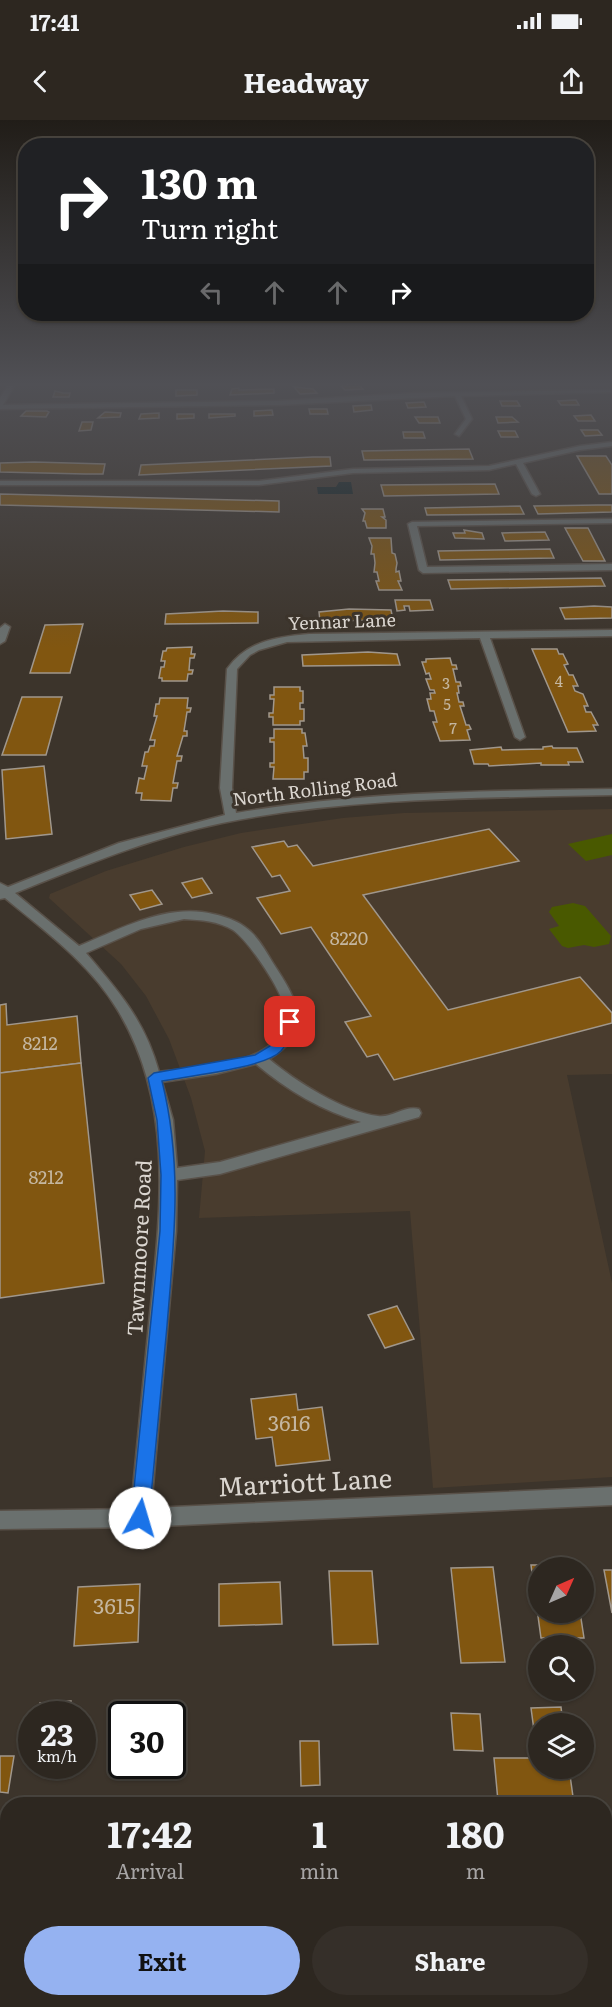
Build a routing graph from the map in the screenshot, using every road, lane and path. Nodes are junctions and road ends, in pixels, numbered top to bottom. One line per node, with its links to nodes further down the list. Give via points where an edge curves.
1 (345, 472): 3 (street, via 259,483)
2 (524, 472): 4 (street)
3 (0, 483)
4 (536, 494)
5 (612, 521): 6 (street, via 412,524 423,570)
6 (612, 567)
7 (5, 627): 10 (street)
8 (611, 634): 9 (street, Yennar Lane)
9 (484, 635): 11 (street); 13 (street, Yennar Lane, via 290,639 259,645 237,659 232,669 226,788)
10 (0, 641)
11 (520, 736)
12 (612, 792): 13 (street, North Rolling Road, via 399,797 281,808)
13 (231, 818): 14 (street, North Rolling Road, via 165,832)
14 (2, 892): 15 (street, Tawnmoore Road)
15 (78, 952): 16 (street, via 170,918 196,916 235,926 247,934 292,1008 285,1037 275,1049); 17 (street, Tawnmoore Road, via 122,1005 144,1044)
16 (258, 1058): 17 (street); 19 (street, via 321,1102)
17 (154, 1078): 20 (street, Tawnmoore Road, via 165,1120)
18 (413, 1113): 19 (street)
19 (382, 1122): 20 (street, via 220,1168)
20 (169, 1175): 22 (street, Tawnmoore Road)
21 (612, 1496): 22 (street, Marriott Lane)
22 (140, 1518): 23 (street, Marriott Lane)
23 (0, 1520)

